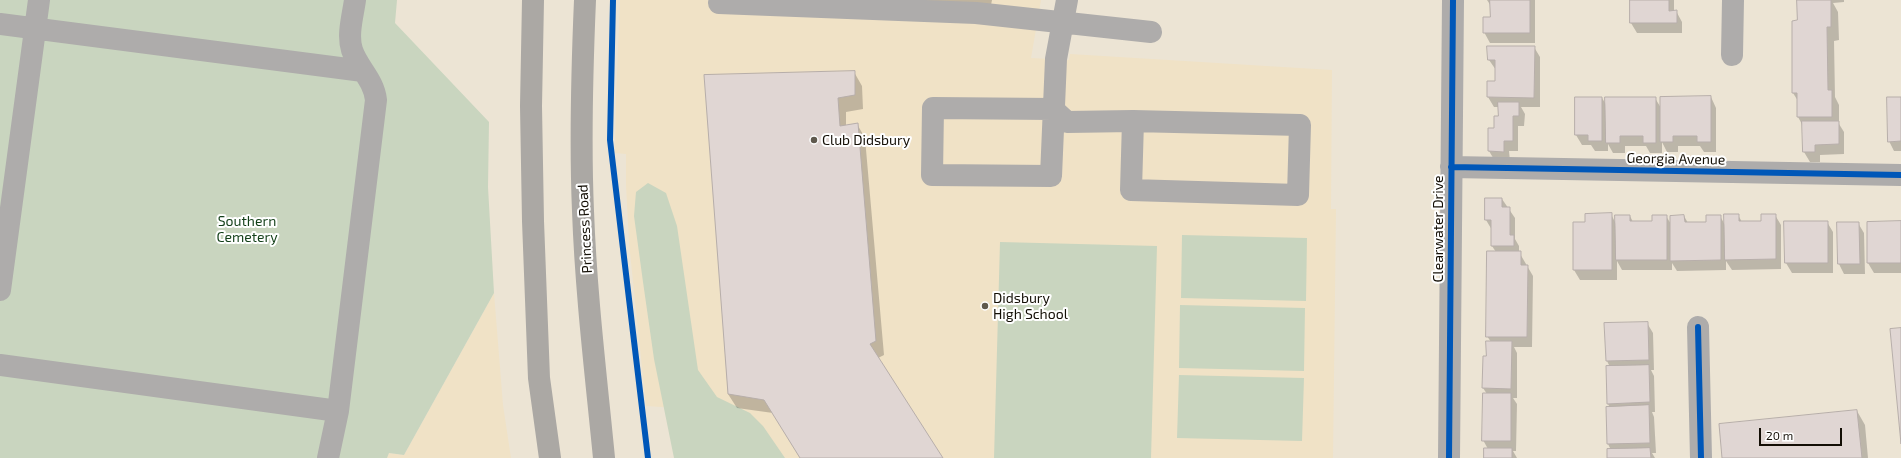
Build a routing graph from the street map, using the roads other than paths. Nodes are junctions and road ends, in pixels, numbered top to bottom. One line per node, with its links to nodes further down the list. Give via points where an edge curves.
1 (39, 0): 11 (street)
2 (355, 0): 14 (street, via 350,40)
3 (533, 0): 24 (highway, via 533,221 539,378)
4 (585, 0): 25 (highway, Princess Road, via 582,101 583,211)
5 (1067, 0): 9 (street)
6 (1453, 0): 17 (street, Clearwater Drive)
7 (1733, 0): 13 (street)
8 (719, 3): 9 (street, via 976,13)
9 (1063, 21): 12 (street); 15 (street, via 1056,59)
10 (0, 24): 11 (street)
11 (36, 29): 14 (street); 19 (street)
12 (1151, 32)
13 (1732, 55)
14 (363, 71): 22 (street, via 372,83 376,100)
15 (1053, 109): 15 (street, via 1051,176 932,175 933,108); 16 (street, via 1067,122)
16 (1133, 121): 16 (street, via 1300,125 1298,195 1131,190)
17 (1451, 167): 18 (street, Georgia Avenue); 26 (street, Clearwater Drive)
18 (1901, 175)
19 (0, 290)
20 (1698, 327): 27 (street)
21 (0, 365): 22 (street)
22 (338, 411): 23 (street)
23 (328, 458)
24 (550, 458)
25 (604, 458)
26 (1449, 458)
27 (1701, 458)

